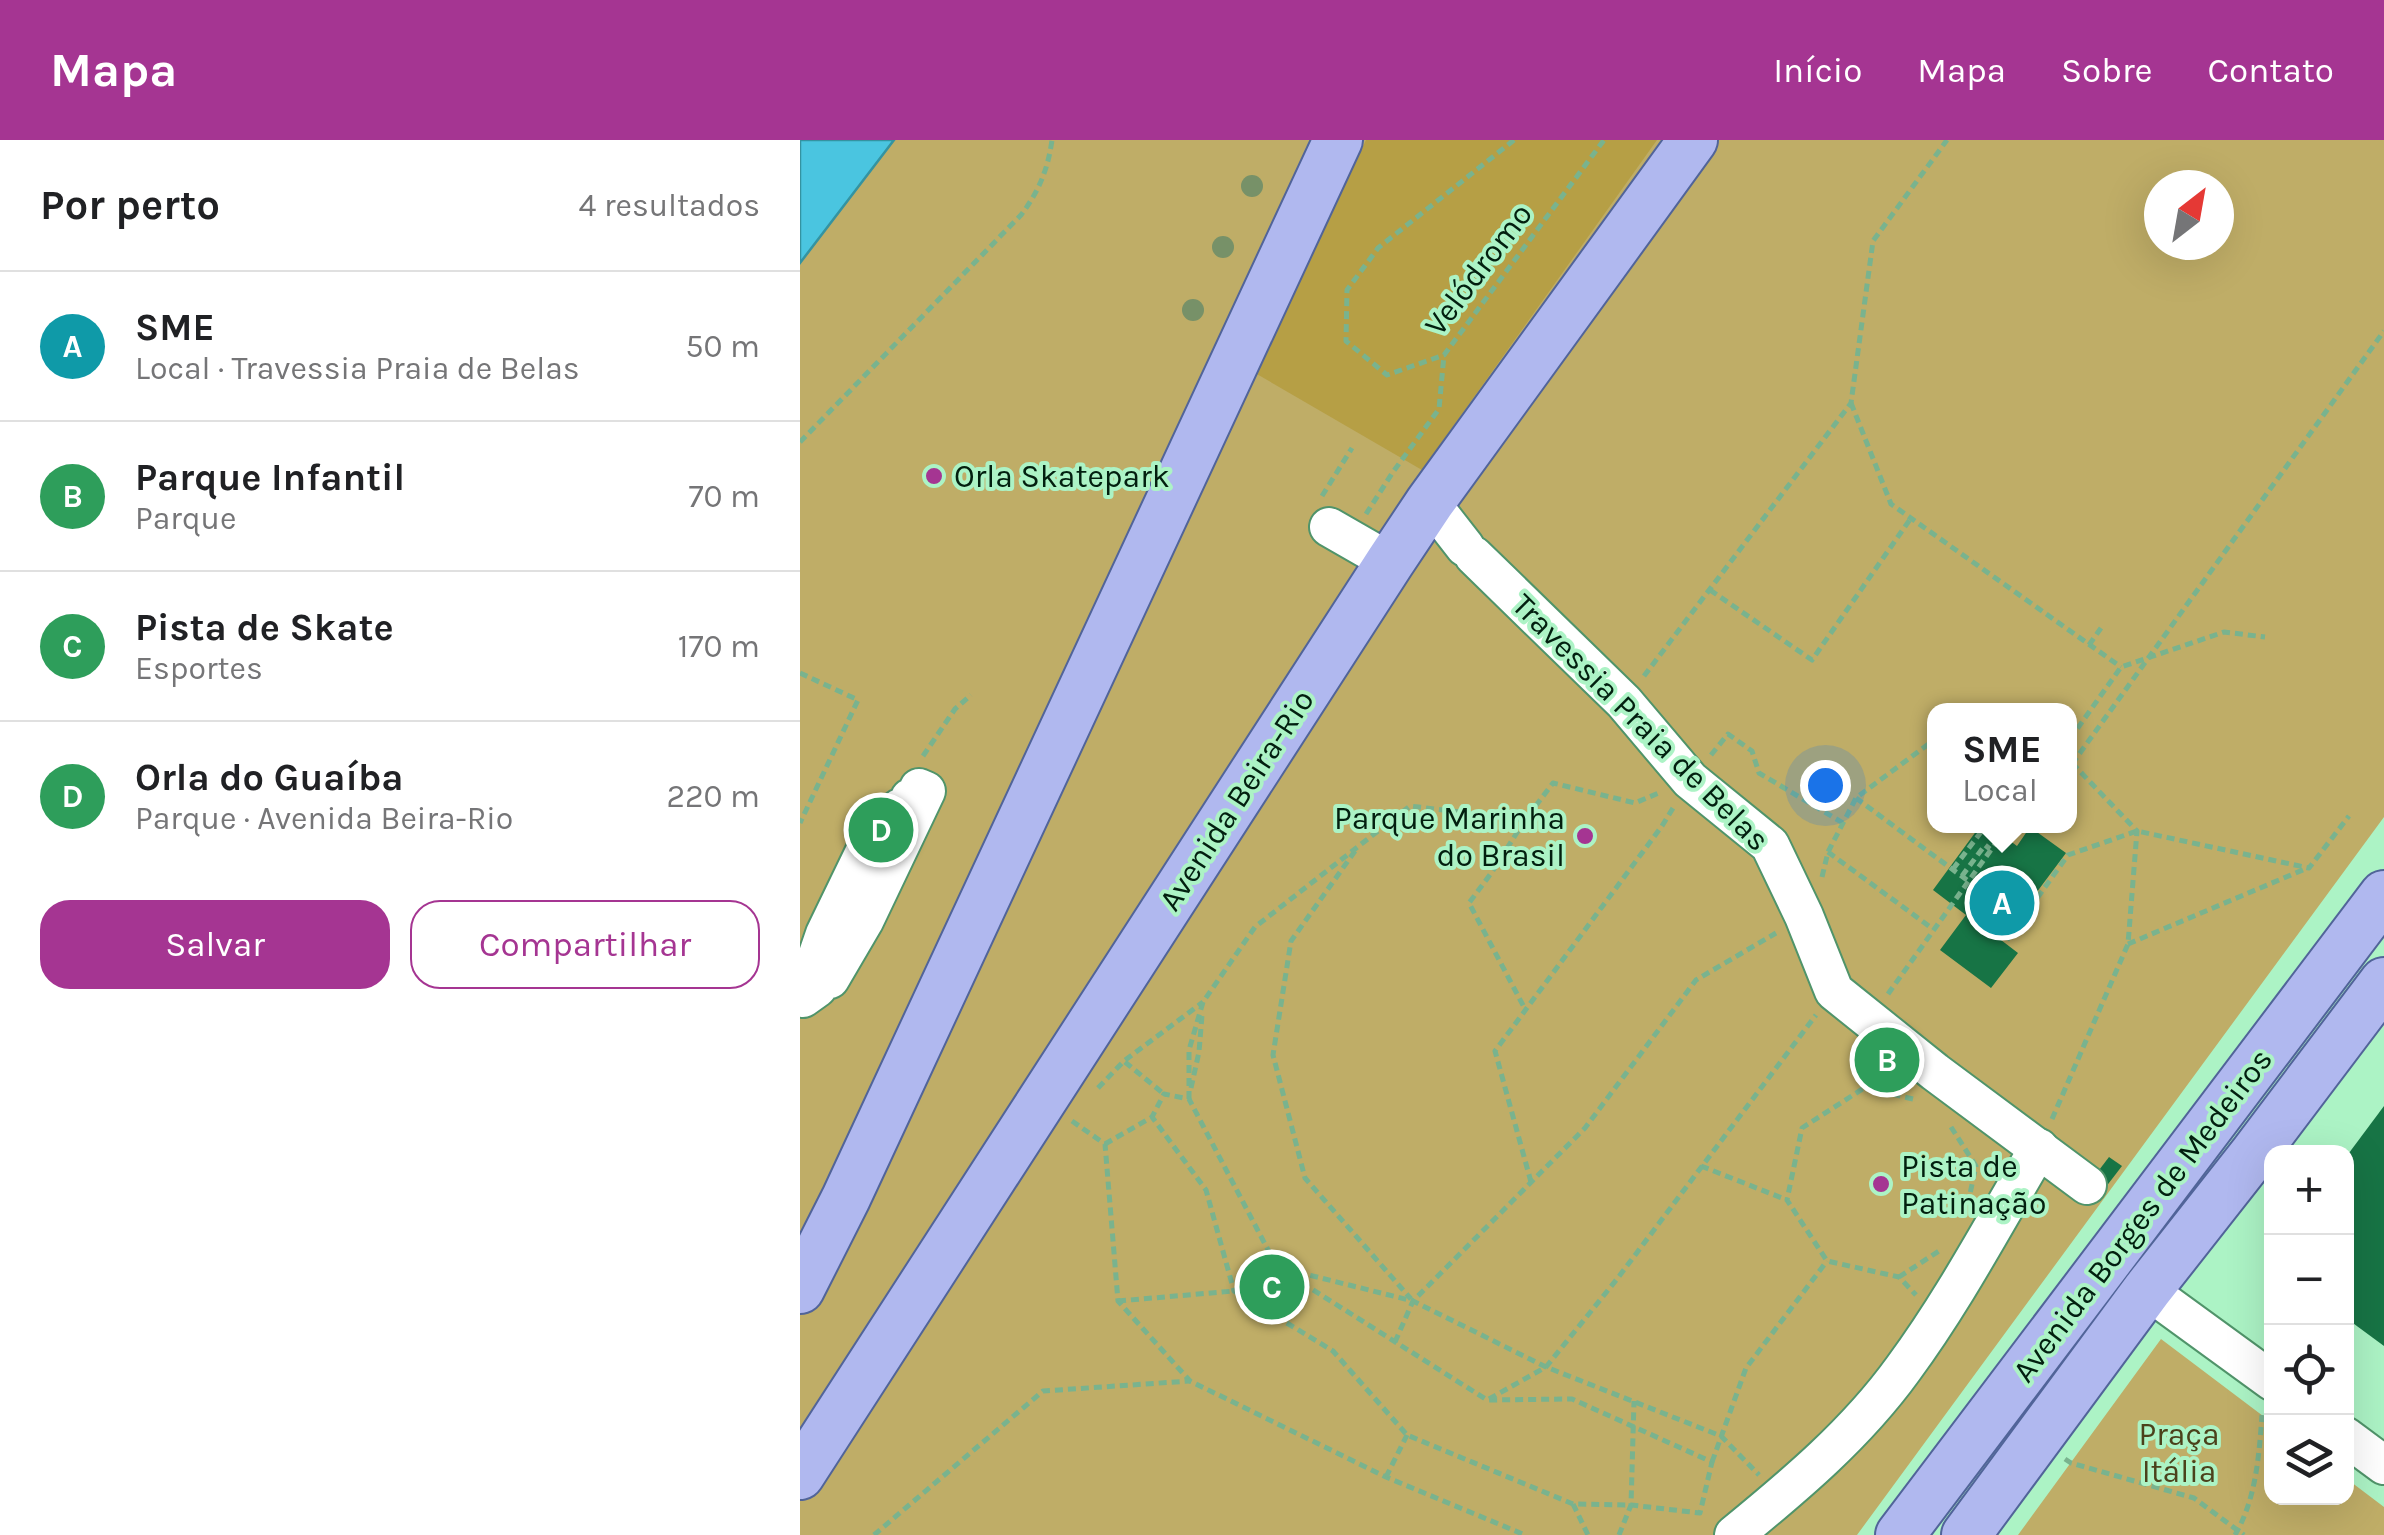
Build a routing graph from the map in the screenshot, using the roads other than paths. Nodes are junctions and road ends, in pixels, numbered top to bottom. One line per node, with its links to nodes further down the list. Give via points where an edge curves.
1 (1338, 140): 9 (main road)
2 (1694, 140): 3 (main road, Avenida Beira-Rio)
3 (1430, 502): 7 (street, Travessia Praia de Belas, via 1470,551 1624,702 1690,780 1770,845 1834,991 1935,1072); 14 (main road, Avenida Beira-Rio, via 1348,531)
4 (870, 839): 4 (street, via 900,808 905,811 919,788 926,791 851,946 830,978 803,998)
5 (2384, 895): 8 (main road, Avenida Borges de Medeiros)
6 (2384, 982): 10 (main road, Avenida Borges de Medeiros)
7 (2044, 1139): 8 (street, Travessia Praia de Belas, via 2105,1199); 15 (street, via 1902,1372 1807,1474)
8 (2144, 1213): 16 (main road, Avenida Borges de Medeiros)
9 (800, 1289)
10 (2147, 1290): 11 (street); 17 (main road, Avenida Borges de Medeiros)
11 (2264, 1395)
12 (2354, 1443): 13 (street)
13 (2384, 1466)
14 (800, 1475)
15 (1734, 1535)
16 (1900, 1535)
17 (1966, 1535)

